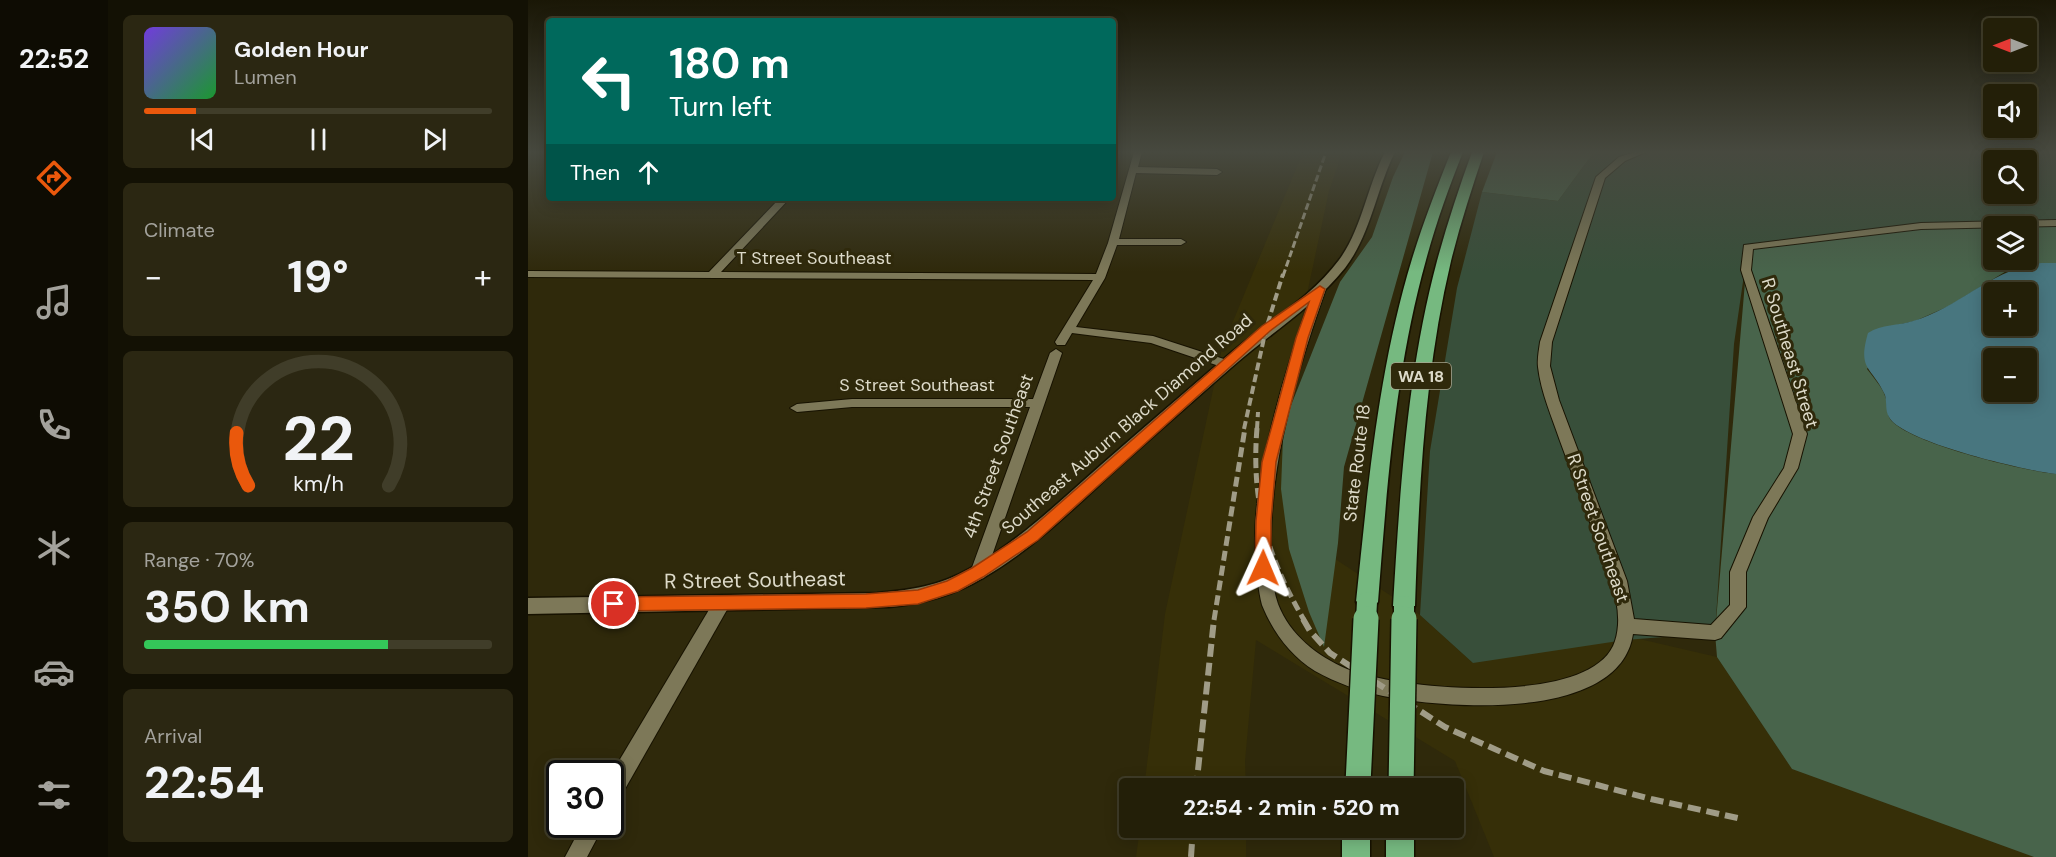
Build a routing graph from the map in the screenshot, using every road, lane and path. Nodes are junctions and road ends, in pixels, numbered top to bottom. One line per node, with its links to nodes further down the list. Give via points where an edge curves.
1 (1126, 192): 8 (street, 4th Street Southeast)
2 (1373, 192): 13 (main road, Southeast Auburn Black Diamond Road, via 1361,233 1344,263)
3 (1441, 192): 23 (highway, State Route 18 / WA 18, bridge, via 1402,332 1384,442 1367,602)
4 (1463, 192): 24 (highway, WA 18, bridge, via 1444,252 1420,380 1408,521)
5 (1596, 192): 21 (street, R Street Southeast, via 1544,354 1552,400 1619,581)
6 (782, 201): 11 (street)
7 (2056, 223): 21 (street, R Southeast Street, via 1921,226 1748,247 1746,270 1800,434 1791,468 1761,517 1738,572 1738,607 1715,633)
8 (1112, 242): 9 (street); 12 (street, 4th Street Southeast)
9 (1181, 242)
10 (528, 274): 11 (street, T Street Southeast)
11 (712, 275): 12 (street, T Street Southeast)
12 (1099, 277): 14 (street, 4th Street Southeast)
13 (1320, 289): 15 (main road, Southeast Auburn Black Diamond Road); 21 (street, R Street Southeast, via 1289,382 1268,474 1263,568 1268,596 1285,634 1314,662 1360,682 1429,694 1491,695 1549,691 1590,678 1617,656)
14 (1068, 329): 15 (street, via 1153,340); 16 (street, 4th Street Southeast)
15 (1226, 364): 18 (main road, Southeast Auburn Black Diamond Road, via 1033,536)
16 (1037, 403): 17 (street, S Street Southeast, via 852,403); 18 (street, 4th Street Southeast)
17 (797, 408)
18 (978, 573): 19 (main road, R Street Southeast, via 918,597)
19 (722, 603): 20 (main road, R Street Southeast); 22 (street)
20 (528, 606)
21 (1628, 626)
22 (624, 772)
23 (1358, 778)
24 (1401, 778)
25 (586, 838): 28 (street)
26 (1356, 838): 29 (highway)
27 (1400, 838): 30 (highway)
28 (575, 857)
29 (1356, 857)
30 (1400, 857)

